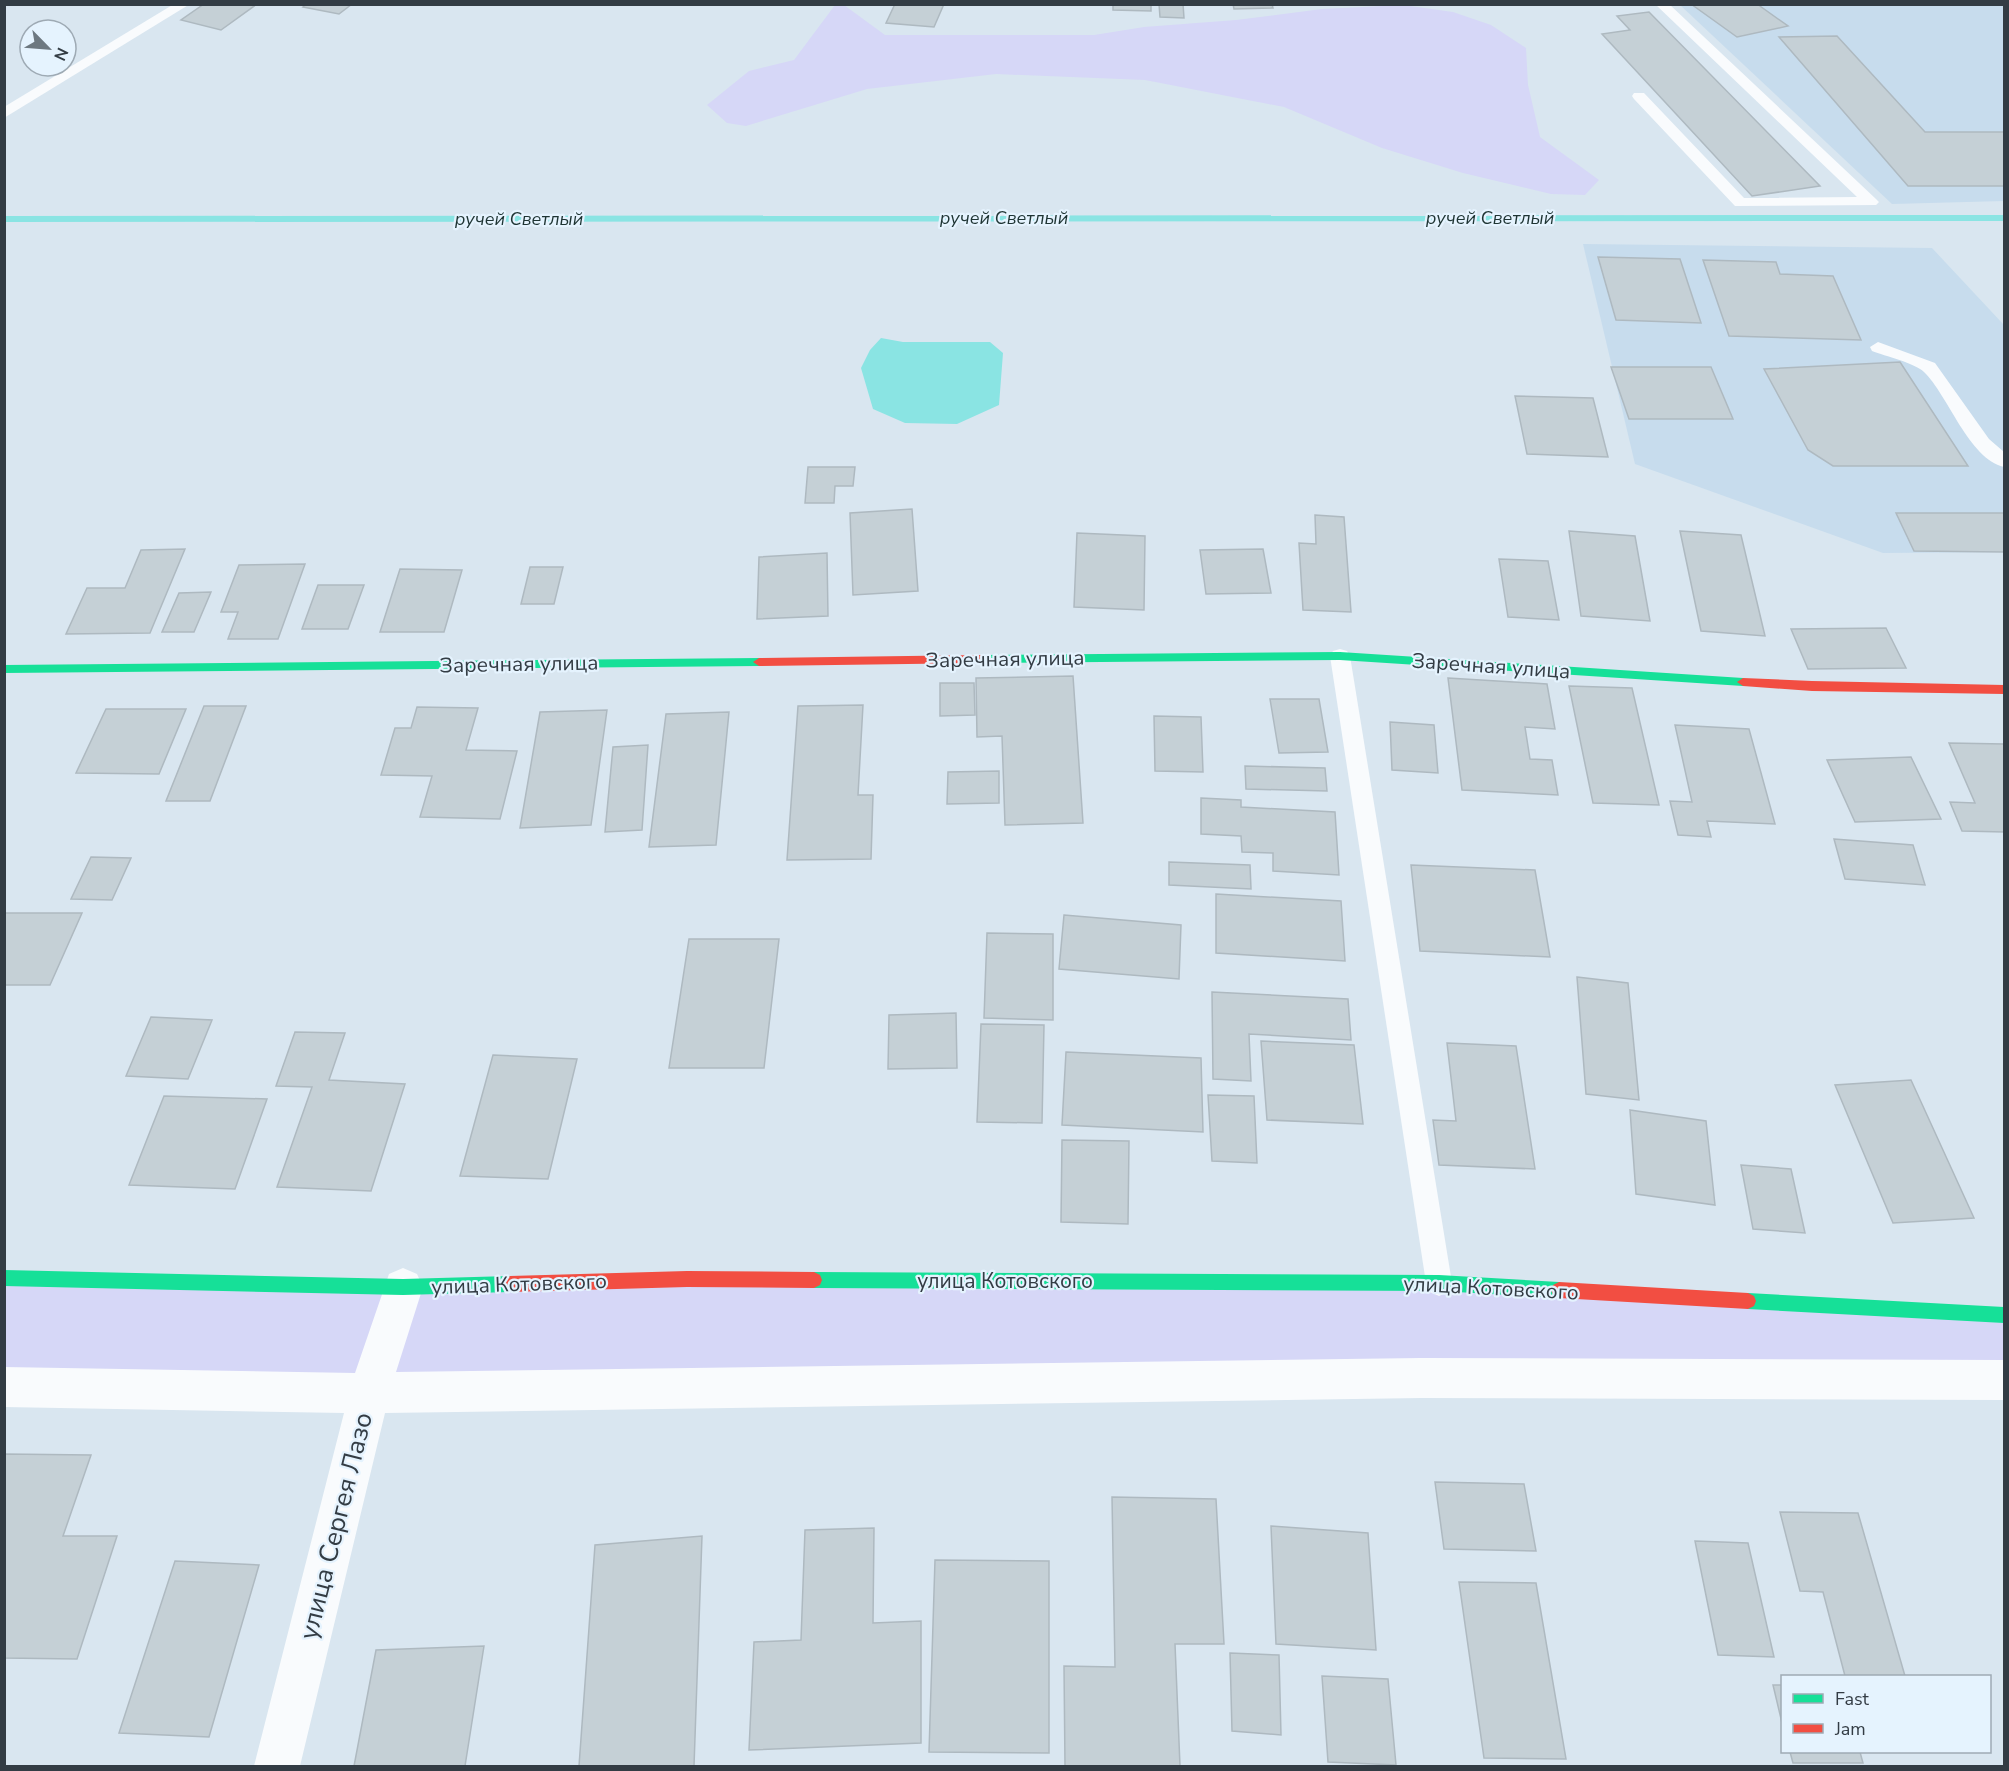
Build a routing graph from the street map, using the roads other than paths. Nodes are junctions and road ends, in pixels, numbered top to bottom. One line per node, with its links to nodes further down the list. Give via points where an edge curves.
1 (184, 4): 4 (lane)
2 (1661, 4): 3 (lane, via 1871,202 1740,203)
3 (1639, 96)
4 (4, 114)
5 (1878, 347): 6 (lane, via 1929,367 1983,443)
6 (2004, 461)
7 (1340, 656): 8 (street, Заречная улица); 9 (street, Заречная улица, via 1812,686); 11 (lane)
8 (4, 669)
9 (2004, 690)
10 (4, 1278): 12 (street, улица Котовского)
11 (1439, 1283): 12 (street, улица Котовского, via 687,1279); 13 (street, улица Котовского)
12 (403, 1287): 16 (street, улица Сергея Лазо)
13 (2004, 1316)
14 (2004, 1380): 16 (street, via 1421,1377)
15 (4, 1387): 16 (street)
16 (369, 1393): 17 (street, улица Сергея Лазо)
17 (277, 1767)

